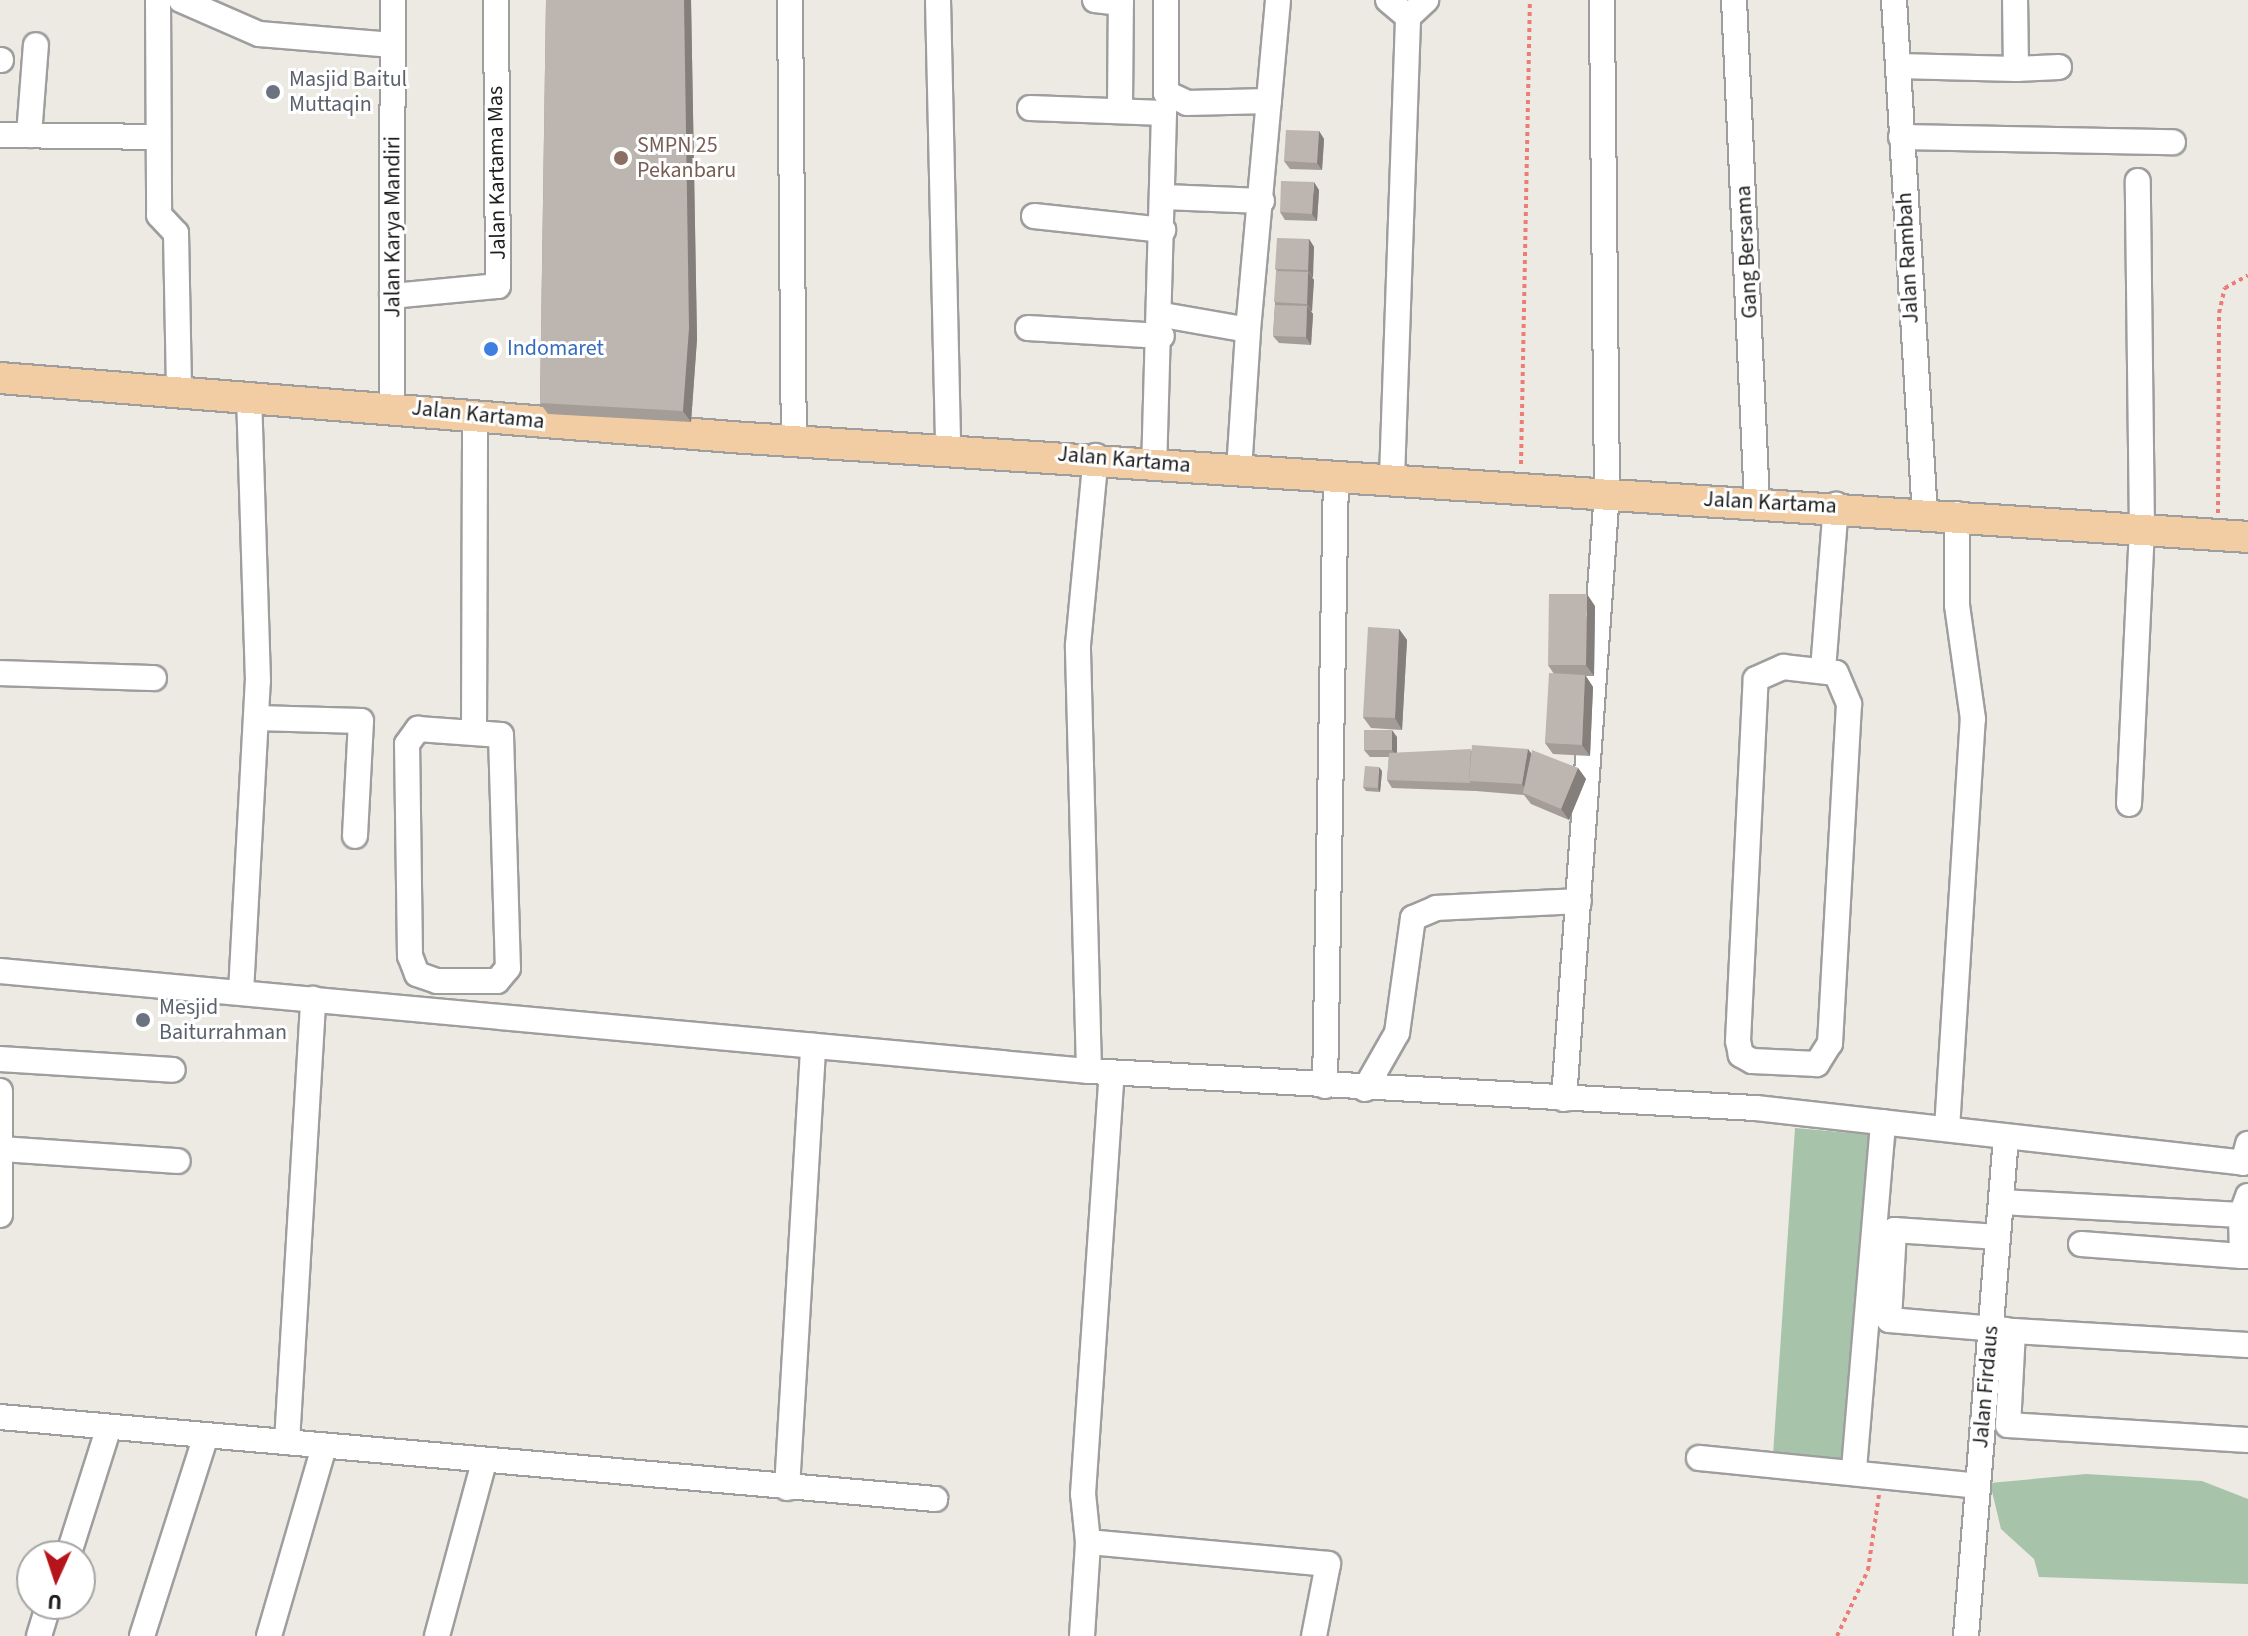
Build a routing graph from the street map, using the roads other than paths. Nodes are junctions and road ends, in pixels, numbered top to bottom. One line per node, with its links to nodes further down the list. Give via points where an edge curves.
1 (158, 0): 27 (street)
2 (181, 0): 18 (street, via 259,34)
3 (393, 0): 18 (street, Jalan Karya Mandiri)
4 (496, 0): 35 (street, Jalan Kartama Mas, via 498,286)
5 (790, 0): 44 (street)
6 (938, 0): 45 (street)
7 (1095, 0): 15 (street)
8 (1166, 0): 22 (street, via 1166,93 1187,103)
9 (1278, 0): 22 (street)
10 (1388, 0): 16 (street)
11 (1602, 0): 51 (street)
12 (1734, 0): 52 (street, Gang Bersama)
13 (1894, 0): 19 (street, Jalan Rambah)
14 (2015, 0): 21 (street)
15 (1121, 2): 23 (street)
16 (1417, 9): 50 (street)
17 (36, 45): 26 (street)
18 (393, 45): 35 (street, Jalan Karya Mandiri)
19 (1898, 66): 21 (street); 28 (street, Jalan Rambah)
20 (2059, 67): 21 (street)
21 (2016, 69)
22 (1269, 101): 32 (street)
23 (1120, 106): 24 (street); 31 (street, via 1164,113)
24 (1030, 108)
25 (0, 135): 26 (street)
26 (29, 135): 27 (street)
27 (156, 137): 40 (street, via 159,215 176,233)
28 (1901, 137): 29 (street); 55 (street, Jalan Rambah)
29 (2173, 142)
30 (2138, 181): 56 (street)
31 (1164, 197): 32 (street); 34 (street)
32 (1262, 201): 38 (street)
33 (1034, 216): 34 (street)
34 (1163, 230): 36 (street)
35 (392, 296): 42 (street, Jalan Karya Mandiri)
36 (1163, 326): 37 (street); 38 (street); 47 (street)
37 (1028, 328)
38 (1248, 330): 48 (street)
39 (0, 378): 40 (main road, Jalan Kartama)
40 (179, 390): 41 (main road, Jalan Kartama)
41 (249, 396): 42 (main road, Jalan Kartama); 61 (street)
42 (392, 406): 43 (main road, Jalan Kartama)
43 (475, 415): 44 (main road, Jalan Kartama); 62 (street)
44 (794, 437): 45 (main road, Jalan Kartama)
45 (948, 447): 46 (main road, Jalan Kartama)
46 (1096, 456): 47 (main road, Jalan Kartama); 72 (street, via 1078,645)
47 (1154, 463): 48 (main road, Jalan Kartama)
48 (1239, 471): 49 (main road, Jalan Kartama)
49 (1336, 475): 50 (main road, Jalan Kartama); 73 (street)
50 (1392, 478): 51 (main road, Jalan Kartama)
51 (1607, 491): 52 (main road, Jalan Kartama); 65 (street)
52 (1757, 503): 53 (main road, Jalan Kartama)
53 (1836, 505): 55 (main road, Jalan Kartama); 58 (street)
54 (1957, 514): 55 (main road, Jalan Kartama); 56 (main road, Jalan Kartama); 78 (street, via 1957,605 1973,719)
55 (1925, 515)
56 (2142, 530): 57 (main road, Jalan Kartama); 63 (street)
57 (2248, 537)
58 (1823, 670): 58 (street, via 1836,673 1849,704 1830,1043 1817,1064 1752,1061 1741,1055 1738,1041 1756,679 1783,667)
59 (0, 673): 60 (street)
60 (154, 678)
61 (256, 718): 64 (street, via 361,721); 67 (street)
62 (474, 729): 62 (street, via 501,735 508,968 486,983 437,981 417,974 410,956 407,744 418,729)
63 (2129, 804)
64 (355, 836)
65 (1579, 901): 74 (street, via 1436,908 1413,918 1397,1033); 76 (street)
66 (0, 971): 67 (street)
67 (241, 992): 68 (street)
68 (313, 999): 69 (street); 95 (street)
69 (813, 1046): 72 (street); 101 (street)
70 (0, 1059): 71 (street)
71 (173, 1070)
72 (1100, 1071): 73 (street); 104 (street, via 1083,1494)
73 (1325, 1086): 74 (street)
74 (1365, 1089): 76 (street)
75 (0, 1091): 80 (street)
76 (1564, 1099): 77 (street)
77 (1883, 1122): 78 (street); 99 (street)
78 (1947, 1129): 79 (street)
79 (2006, 1137): 81 (street); 83 (street, Jalan Firdaus)
80 (1, 1149): 82 (street); 85 (street)
81 (2246, 1159)
82 (178, 1161)
83 (2001, 1202): 84 (street); 86 (street, Jalan Firdaus)
84 (2244, 1205): 88 (street)
85 (0, 1215)
86 (1998, 1237): 89 (street, Jalan Firdaus); 89 (street, via 1894,1230 1889,1320)
87 (2081, 1244): 88 (street)
88 (2245, 1256)
89 (2002, 1330): 90 (street); 94 (street, via 2008,1425); 100 (street, Jalan Firdaus)
90 (2248, 1345)
91 (0, 1417): 92 (street)
92 (109, 1427): 93 (street); 103 (street)
93 (205, 1439): 95 (street); 105 (street)
94 (2248, 1440)
95 (287, 1442): 96 (street)
96 (324, 1447): 98 (street); 106 (street)
97 (1699, 1458): 99 (street)
98 (483, 1465): 101 (street); 107 (street)
99 (1854, 1469): 100 (street)
100 (1978, 1486): 110 (street, Jalan Firdaus)
101 (787, 1488): 102 (street)
102 (935, 1499)
103 (73, 1540)
104 (1088, 1542): 108 (street); 109 (street, via 1328,1564)
105 (142, 1636)
106 (269, 1636)
107 (437, 1636)
108 (1082, 1636)
109 (1314, 1636)
110 (1966, 1636)

